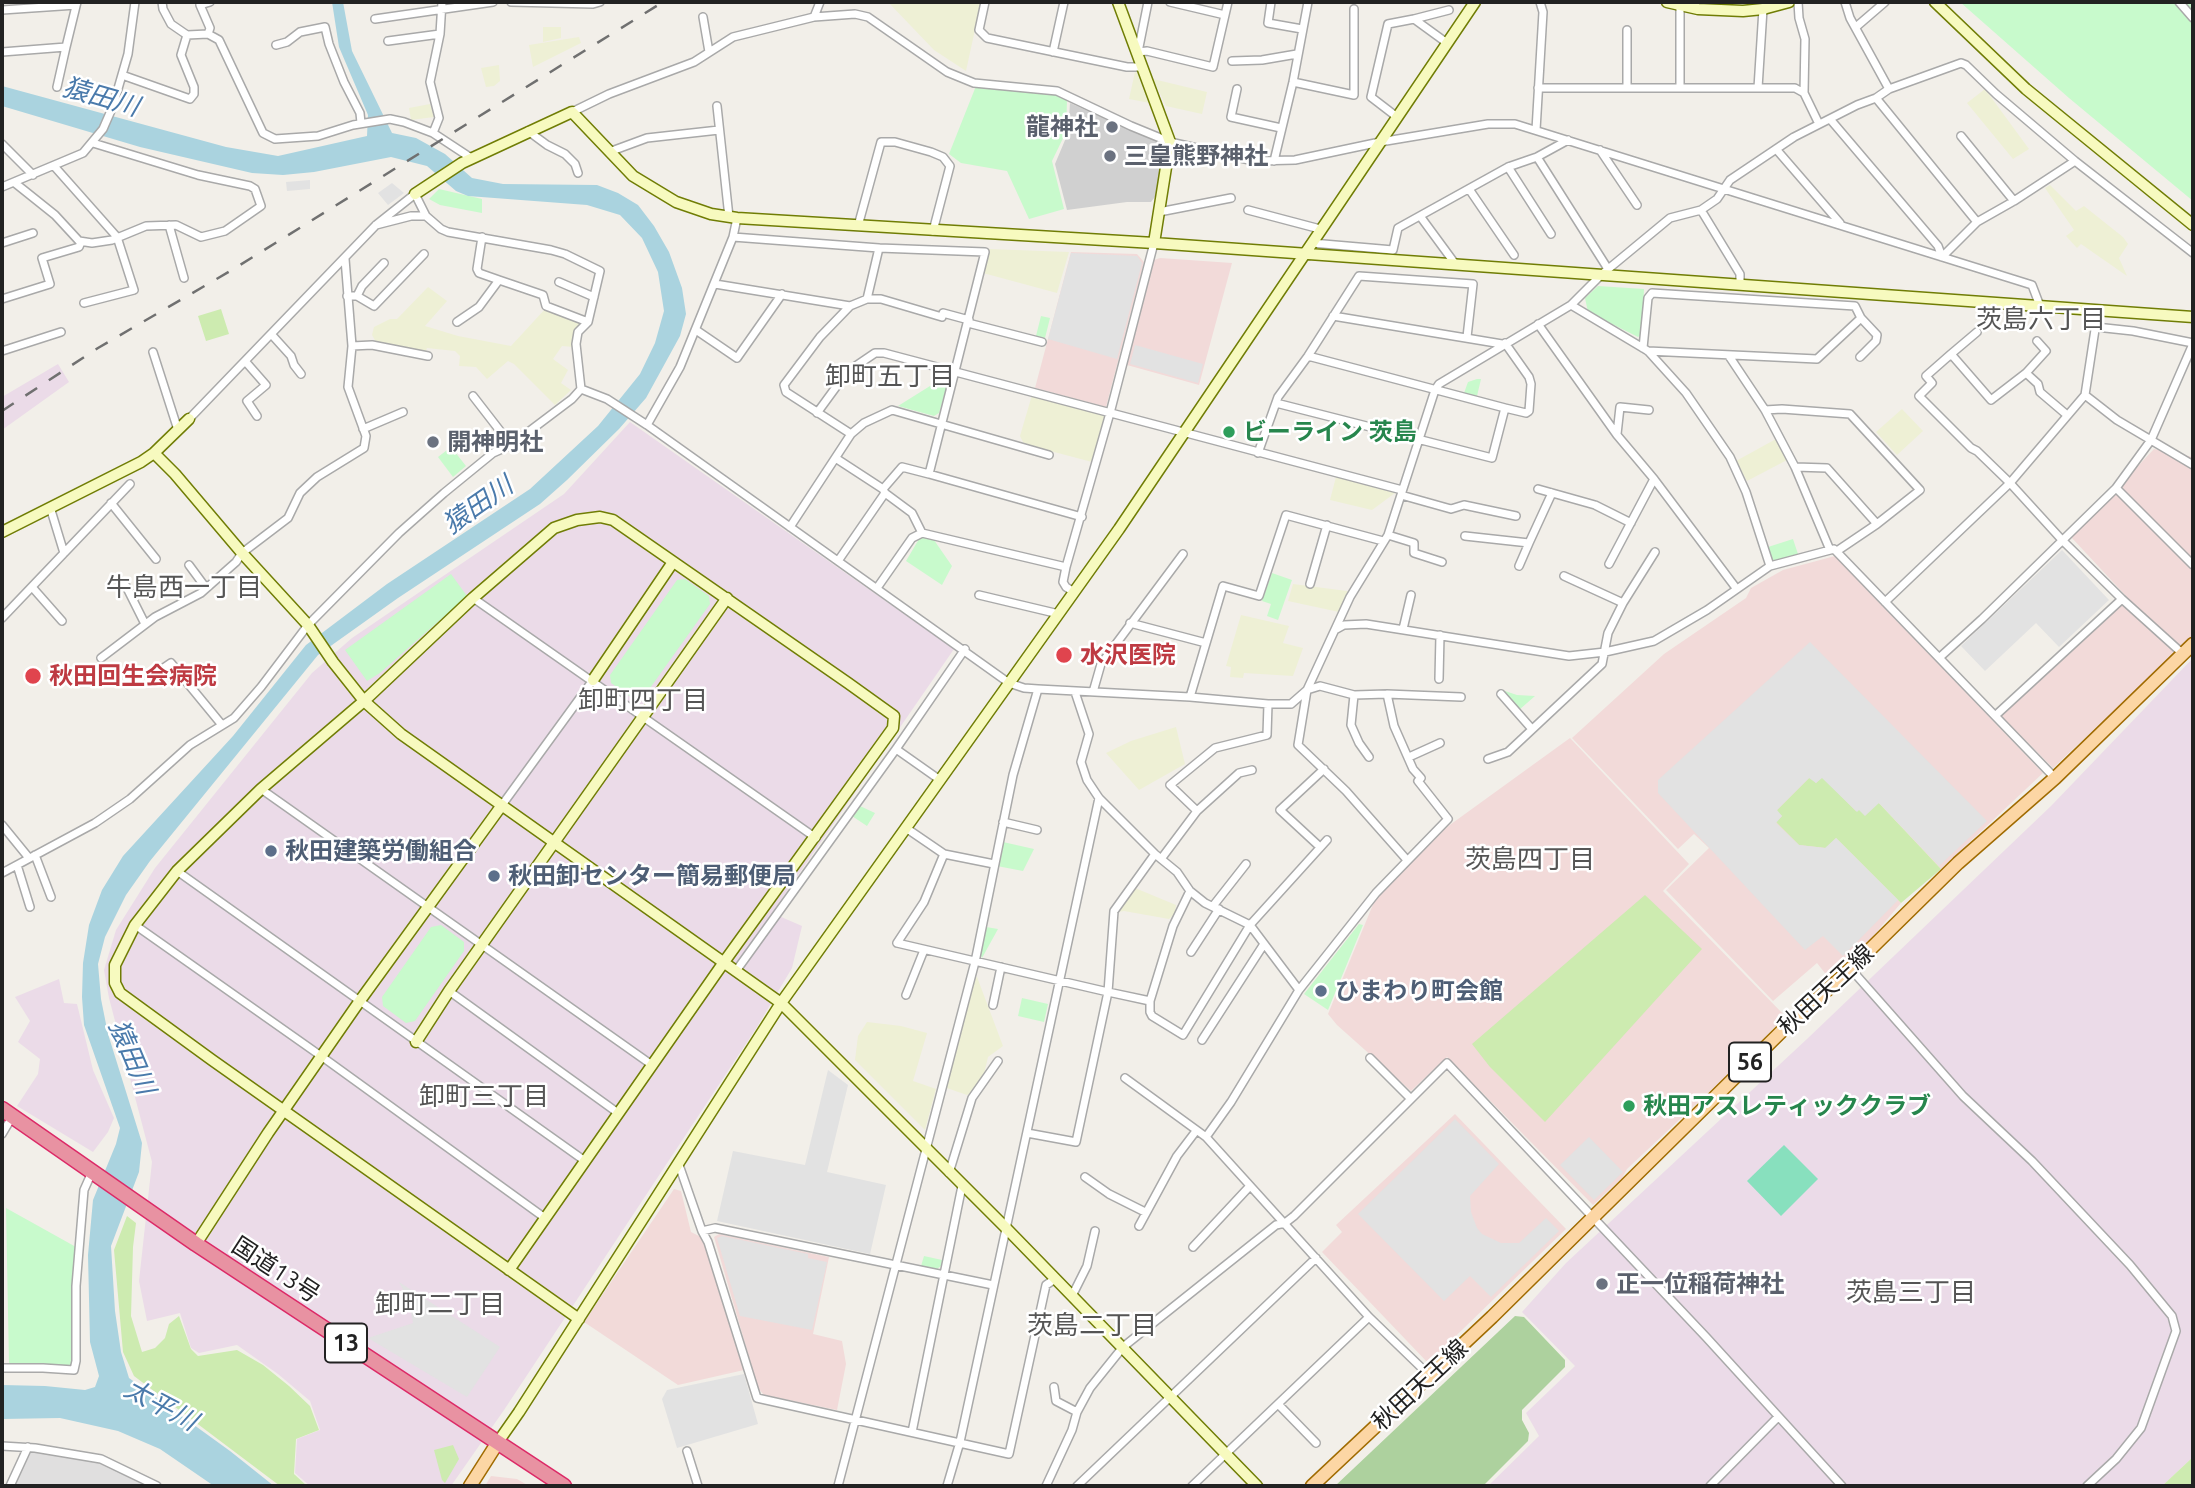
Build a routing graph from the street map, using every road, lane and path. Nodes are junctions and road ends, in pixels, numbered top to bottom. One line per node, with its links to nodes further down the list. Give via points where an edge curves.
1 (135, 2): 55 (street)
2 (162, 2): 43 (street, via 172,24)
3 (210, 2): 41 (street, via 200,5 210,28)
4 (493, 2): 27 (street)
5 (511, 2): 6 (street)
6 (600, 2)
7 (820, 2): 34 (street)
8 (985, 2): 50 (street, via 979,30 987,38)
9 (1054, 2): 25 (street)
10 (1118, 2): 51 (street)
11 (1148, 2): 51 (street)
12 (1170, 2): 32 (street)
13 (1228, 2): 32 (street)
14 (1271, 2): 39 (street, via 1268,23)
15 (1308, 2): 39 (street)
16 (1475, 2): 45 (street)
17 (1540, 2): 58 (street)
18 (1788, 2): 29 (street)
19 (1798, 2): 64 (street, via 1805,39)
20 (1845, 2): 38 (street)
21 (1885, 2): 38 (street)
22 (1935, 2): 111 (street, via 2035,96)
23 (2179, 2): 35 (street)
24 (76, 3): 30 (street); 47 (street)
25 (1064, 3): 50 (street)
26 (1671, 3): 29 (street, via 1698,9); 60 (street)
27 (442, 6): 36 (street); 42 (street)
28 (1354, 9): 56 (street, via 1354,95)
29 (1763, 9): 61 (street)
30 (2, 10)
31 (1449, 10): 37 (street)
32 (1225, 15): 51 (street, via 1213,66)
33 (703, 17): 49 (street)
34 (814, 17): 49 (street, via 733,37); 80 (street, via 841,13 868,17 947,72 974,83 1057,91)
35 (2193, 18)
36 (375, 19)
37 (1414, 19): 45 (street); 68 (street, via 1388,24 1371,97)
38 (1856, 27): 63 (street)
39 (1302, 29): 52 (street)
40 (1627, 30): 59 (street)
41 (208, 34): 43 (street); 70 (street, via 219,40 263,133 275,139 294,139)
42 (440, 34): 44 (street); 76 (street, via 430,82 439,118)
43 (187, 35): 55 (street, via 181,55 194,86 190,99)
44 (388, 41)
45 (1447, 43): 68 (street)
46 (276, 45): 70 (street, via 300,32 325,27)
47 (66, 47): 48 (street); 57 (street)
48 (2, 52)
49 (709, 52): 67 (street)
50 (1053, 52): 54 (street)
51 (1138, 52): 54 (street)
52 (1297, 54): 53 (street); 56 (street)
53 (1232, 61)
54 (1141, 67): 80 (street)
55 (122, 75): 78 (street, via 108,121)
56 (1293, 82): 72 (street)
57 (57, 87)
58 (1538, 88): 59 (street); 75 (street)
59 (1627, 88): 60 (street)
60 (1679, 88): 61 (street)
61 (1758, 88): 64 (street, via 1795,88)
62 (1237, 89): 72 (street, via 1231,117)
63 (1889, 89): 65 (street); 89 (street, via 1961,63)
64 (1804, 93): 71 (street)
65 (1876, 98): 69 (street); 108 (street)
66 (717, 106): 74 (street)
67 (572, 112): 73 (street); 85 (street)
68 (1397, 117): 81 (street)
69 (1830, 119): 71 (street); 130 (street, via 1938,246)
70 (363, 123): 76 (street, via 390,119)
71 (1819, 124): 83 (street)
72 (1281, 128): 88 (street)
73 (528, 130): 87 (street); 92 (street, via 565,153)
74 (719, 130): 85 (street, via 647,138); 107 (street)
75 (1536, 130): 79 (street); 81 (street, via 1488,124)
76 (433, 134): 87 (street)
77 (1961, 136): 100 (street)
78 (95, 140): 90 (street, via 83,153); 112 (street, via 198,175 250,186 261,206 225,232 201,237)
79 (1568, 140): 84 (street); 86 (street)
80 (1170, 142): 88 (street, via 1254,161); 104 (street)
81 (1380, 142): 88 (street); 114 (street)
82 (2, 144): 93 (street)
83 (1776, 149): 96 (street); 110 (street)
84 (1600, 150): 96 (street); 101 (street)
85 (609, 152): 107 (street, via 633,176 676,202)
86 (1537, 157): 91 (street); 134 (street)
87 (467, 160): 98 (street)
88 (1274, 161)
89 (2075, 161): 100 (street); 126 (street)
90 (54, 166): 93 (street); 118 (street)
91 (1508, 167): 97 (street); 117 (street)
92 (578, 173)
93 (33, 175): 94 (street)
94 (15, 183): 95 (street); 121 (street)
95 (2, 187)
96 (1725, 188): 103 (street); 110 (street)
97 (1469, 189): 106 (street); 128 (street)
98 (415, 194): 105 (street); 109 (street)
99 (1231, 198): 104 (street)
100 (2014, 201): 108 (street)
101 (1637, 205)
102 (1248, 210): 114 (street)
103 (1701, 210): 134 (street, via 1670,218); 139 (street, via 1740,274)
104 (1159, 212): 123 (street)
105 (426, 216): 109 (street); 119 (street, via 447,232)
106 (1420, 216): 124 (street, via 1398,228 1393,250); 133 (street)
107 (733, 218): 113 (street); 120 (street)
108 (1977, 222): 130 (street)
109 (376, 225): 131 (street)
110 (1842, 225): 130 (street)
111 (2193, 225)
112 (169, 226): 118 (street, via 146,226); 135 (street)
113 (858, 226): 115 (street); 115 (street, via 881,142 895,142 943,157 950,166)
114 (1321, 229): 124 (street)
115 (933, 231): 123 (street)
116 (33, 233): 122 (street)
117 (1551, 234)
118 (117, 237): 121 (street); 146 (street, via 134,290)
119 (482, 237): 136 (street, via 477,269); 143 (street, via 565,254 600,271)
120 (733, 237): 125 (street); 138 (street)
121 (81, 242): 144 (street, via 79,247 42,258 50,284)
122 (2, 243)
123 (1154, 243): 129 (street); 191 (street)
124 (1312, 243): 129 (street)
125 (879, 248): 145 (street); 154 (street, via 985,252)
126 (2193, 253)
127 (425, 254): 142 (street, via 374,306)
128 (1514, 255)
129 (1304, 256): 133 (street); 199 (street)
130 (1942, 257): 149 (street, via 2032,285)
131 (345, 259): 141 (street); 162 (street)
132 (384, 263): 142 (street)
133 (1457, 266): 134 (street)
134 (1604, 272): 139 (street); 147 (street)
135 (184, 278)
136 (499, 280): 155 (street, via 479,307); 156 (street, via 543,295 546,306)
137 (559, 282): 143 (street)
138 (715, 284): 140 (street); 159 (street)
139 (1740, 285): 149 (street)
140 (782, 294): 148 (street); 159 (street, via 737,358)
141 (347, 296): 142 (street); 168 (street)
142 (356, 296)
143 (594, 297): 156 (street)
144 (2, 299)
145 (867, 299): 148 (street); 154 (street)
146 (84, 303)
147 (1572, 305): 157 (street); 169 (street)
148 (850, 306): 190 (street, via 784,385 786,392)
149 (2040, 306): 150 (street)
150 (2098, 310): 153 (street); 158 (street)
151 (1333, 316): 163 (street); 163 (street, via 1359,276 1473,284); 174 (street)
152 (1861, 317): 169 (street, via 1855,306 1652,293); 175 (street, via 1817,359); 176 (street, via 1877,341)
153 (2193, 317)
154 (969, 321): 165 (street); 178 (street)
155 (457, 322)
156 (588, 322): 181 (street, via 578,332 576,344)
157 (1538, 324): 167 (street); 201 (street)
158 (2096, 327): 166 (street); 184 (street)
159 (696, 330): 196 (street)
160 (61, 331): 170 (street)
161 (1977, 332): 172 (street)
162 (272, 335): 177 (street); 180 (street)
163 (1467, 337): 167 (street)
164 (2036, 341): 179 (street, via 2046,351)
165 (1042, 342)
166 (2193, 343): 202 (street)
167 (1504, 344): 182 (street); 186 (street, via 1531,384 1529,411)
168 (352, 346): 173 (street, via 372,345); 197 (street, via 348,387)
169 (1645, 349): 175 (street); 247 (street, via 1686,393 1730,457)
170 (2, 351)
171 (153, 352): 198 (street)
172 (1951, 354): 179 (street, via 1991,400); 213 (street, via 1926,376 1932,383 1919,396)
173 (428, 356)
174 (1308, 356): 182 (street); 185 (street)
175 (1729, 356): 188 (street)
176 (1860, 357)
177 (245, 361): 193 (street, via 266,385 247,401); 194 (street)
178 (956, 372): 190 (street, via 875,353 846,372); 191 (street); 195 (street)
179 (2026, 373): 192 (street)
180 (301, 374)
181 (581, 389): 196 (street, via 607,399); 204 (street)
182 (1435, 390): 186 (street); 203 (street)
183 (473, 396): 204 (street)
184 (2085, 396): 192 (street); 202 (street)
185 (1276, 403): 203 (street); 206 (street)
186 (1504, 408): 203 (street, via 1492,458)
187 (1649, 410): 201 (street, via 1620,407)
188 (1765, 410): 210 (street); 225 (street, via 1850,414 1920,490)
189 (403, 412): 197 (street)
190 (817, 412): 200 (street)
191 (1110, 413): 199 (street); 223 (street)
192 (2067, 415): 213 (street)
193 (257, 416)
194 (189, 418): 198 (street)
195 (942, 424): 200 (street, via 892,410); 207 (street); 211 (street)
196 (647, 425): 227 (street)
197 (363, 429): 237 (street, via 364,448 317,477 300,493 288,518)
198 (178, 430): 205 (street)
199 (1184, 433): 206 (street); 256 (street)
200 (851, 434): 208 (street)
201 (1617, 435): 212 (street)
202 (2151, 440): 209 (street); 215 (street)
203 (1418, 441): 218 (street)
204 (510, 445): 269 (street, via 493,453 444,493 349,582)
205 (154, 453): 221 (street); 237 (street)
206 (1258, 453): 218 (street)
207 (1049, 455)
208 (837, 459): 217 (street); 227 (street)
209 (2193, 465)
210 (1795, 467): 225 (street, via 1827,468); 234 (street)
211 (929, 474): 217 (street, via 902,467); 223 (street)
212 (1654, 479): 224 (street); 255 (street)
213 (2010, 482): 232 (street); 262 (street)
214 (130, 484): 220 (street)
215 (2116, 488): 232 (street); 245 (street)
216 (1538, 489): 219 (street)
217 (884, 491): 229 (street, via 912,513); 240 (street)
218 (1401, 493): 222 (street, via 1451,509 1464,505); 231 (street)
219 (1552, 493): 224 (street, via 1595,505); 233 (street)
220 (111, 503): 236 (street); 239 (street)
221 (50, 508): 228 (street); 236 (street)
222 (1516, 516)
223 (1082, 517): 248 (street)
224 (1631, 523): 243 (street)
225 (1877, 524): 234 (street)
226 (1327, 525): 231 (street); 251 (street); 273 (street, via 1286,515 1259,596 1223,586)
227 (790, 527): 240 (street)
228 (2, 531)
229 (922, 533): 248 (street); 254 (street, via 912,538)
230 (1465, 536): 233 (street)
231 (1385, 538): 242 (street, via 1414,543 1414,553); 271 (street)
232 (2062, 540): 261 (street); 277 (street)
233 (1529, 543): 246 (street)
234 (1834, 550): 247 (street); 262 (street)
235 (1655, 552): 263 (street)
236 (64, 553): 252 (street)
237 (242, 553): 253 (street); 269 (street)
238 (1183, 554): 268 (street)
239 (156, 559)
240 (838, 561): 254 (street)
241 (673, 562): 259 (street, via 613,520 577,520 554,527); 260 (street); 281 (street)
242 (1442, 562)
243 (1609, 564)
244 (189, 565): 253 (street)
245 (2193, 565)
246 (1519, 566)
247 (1770, 566): 255 (street)
248 (1066, 568): 256 (street, via 1063,582)
249 (1564, 576): 263 (street)
250 (117, 578): 267 (street, via 126,586)
251 (1310, 584)
252 (32, 587): 265 (street); 266 (street)
253 (206, 588): 267 (street)
254 (877, 588): 274 (street)
255 (1735, 588): 276 (street, via 1654,641)
256 (1074, 592): 264 (street)
257 (979, 595): 264 (street)
258 (1410, 595): 270 (street)
259 (473, 598): 281 (street); 292 (street)
260 (727, 598): 295 (street); 315 (street, via 894,716 893,728)
261 (2122, 599): 275 (street); 294 (street)
262 (1885, 602): 277 (street)
263 (1623, 603): 276 (street, via 1608,633)
264 (1059, 614): 282 (street)
265 (2, 618)
266 (62, 621)
267 (145, 624): 278 (street)
268 (1130, 624): 273 (street); 286 (street, via 1101,664)
269 (311, 629): 292 (street); 296 (street, via 234,718)
270 (1403, 629): 271 (street, via 1355,623); 272 (street)
271 (1335, 630): 284 (street)
272 (1440, 635): 276 (street, via 1569,656); 280 (street)
273 (1206, 643): 290 (street)
274 (965, 649): 282 (street); 299 (street)
275 (2189, 650): 305 (main road, 秋田天王線 / 56)
276 (1605, 652): 297 (street, via 1602,664)
277 (1939, 657): 294 (street)
278 (100, 658)
279 (152, 676): 296 (street, via 171,663)
280 (1439, 679)
281 (593, 680): 295 (street); 309 (street)
282 (1009, 683): 283 (street); 306 (street)
283 (1038, 689): 285 (street); 311 (street)
284 (1307, 690): 289 (street, via 1320,686); 293 (street, via 1292,704); 303 (street, via 1298,745)
285 (1075, 692): 286 (street); 308 (street, via 1089,734 1081,762)
286 (1093, 692): 290 (street)
287 (1387, 694): 289 (street); 291 (street); 301 (street, via 1394,726)
288 (1501, 694): 297 (street)
289 (1354, 695): 300 (street, via 1351,724)
290 (1190, 697): 293 (street)
291 (1461, 697)
292 (364, 701): 307 (street); 309 (street, via 401,734)
293 (1268, 704): 310 (street, via 1267,735 1216,748 1170,785)
294 (1996, 715): 305 (street)
295 (644, 716): 315 (street); 317 (street)
296 (222, 725): 320 (street, via 190,745 130,799)
297 (1531, 728): 302 (street, via 1508,752)
298 (1440, 743): 301 (street)
299 (896, 749): 306 (street); 343 (street)
300 (1369, 757)
301 (1409, 757): 322 (street, via 1421,778 1418,781 1448,819)
302 (1488, 759)
303 (1324, 769): 318 (street, via 1280,810); 322 (street)
304 (1252, 770): 310 (street, via 1239,773)
305 (2055, 778): 342 (main road, 秋田天王線 / 56, via 1958,863)
306 (940, 780): 313 (street)
307 (261, 789): 326 (street); 331 (street)
308 (1099, 798): 321 (street); 344 (street)
309 (502, 805): 317 (street); 331 (street)
310 (1197, 811): 321 (street)
311 (1003, 822): 314 (street); 323 (street)
312 (2, 825): 320 (street)
313 (906, 828): 319 (street); 351 (street)
314 (1037, 830)
315 (816, 838): 339 (street)
316 (1327, 840): 318 (street)
317 (554, 841): 335 (street); 339 (street)
318 (1320, 847): 334 (street)
319 (944, 854): 323 (street); 337 (street, via 924,902 897,943)
320 (32, 857): 325 (street); 329 (street)
321 (1158, 857): 328 (street, via 1177,872); 347 (street, via 1114,911)
322 (1407, 860): 345 (street)
323 (995, 864): 340 (street)
324 (1246, 864): 332 (street)
325 (17, 865): 327 (street); 330 (street)
326 (177, 871): 333 (street); 350 (street)
327 (2, 873)
328 (1190, 891): 332 (street); 349 (street, via 1173,926)
329 (51, 897)
330 (30, 907)
331 (428, 907): 335 (street); 350 (street)
332 (1216, 908): 334 (street); 338 (street)
333 (135, 925): 355 (street); 361 (street, via 115,965 120,993)
334 (1250, 925): 336 (street); 349 (street, via 1183,1035 1152,1016)
335 (482, 943): 346 (street); 358 (street)
336 (1264, 944): 345 (street); 353 (street)
337 (924, 950): 340 (street); 348 (street)
338 (1192, 952)
339 (724, 962): 343 (street); 358 (street)
340 (975, 962): 341 (street); 368 (street)
341 (1001, 967): 344 (street); 352 (street)
342 (1850, 968): 377 (main road, 秋田天王線 / 56); 426 (street, via 1963,1096 2032,1161 2172,1316 2176,1331 2141,1428)
343 (736, 971): 351 (street)
344 (1059, 979): 347 (street); 365 (street)
345 (1299, 990): 367 (street)
346 (449, 991): 354 (street); 363 (street)
347 (1108, 992): 349 (street); 365 (street, via 1076,1142)
348 (906, 995)
349 (1150, 1001)
350 (359, 1002): 354 (street); 355 (street)
351 (781, 1003): 368 (street); 370 (street)
352 (993, 1005)
353 (1202, 1040)
354 (416, 1042): 369 (street)
355 (321, 1056): 361 (street); 378 (street)
356 (1370, 1058): 360 (street)
357 (998, 1061): 372 (street, via 972,1098)
358 (652, 1065): 363 (street)
359 (1125, 1078): 364 (street)
360 (1410, 1098): 377 (street, via 1447,1063); 379 (street)
361 (284, 1110): 384 (street); 388 (street)
362 (7, 1113): 366 (street); 371 (highway, 国道13号 / 13)
363 (618, 1113): 369 (street)
364 (1196, 1131): 367 (street); 376 (street)
365 (1027, 1133): 381 (street)
366 (2, 1134)
367 (1206, 1137): 375 (street)
368 (925, 1148): 372 (street); 387 (street)
369 (585, 1161): 378 (street)
370 (679, 1164): 382 (street); 394 (street)
371 (94, 1173): 384 (highway, 国道13号 / 13); 396 (street, via 84,1190 74,1370)
372 (949, 1173): 374 (street)
373 (1085, 1177): 376 (street)
374 (962, 1186): 381 (street); 389 (street)
375 (1249, 1187): 379 (street); 385 (street)
376 (1145, 1212): 380 (street)
377 (1592, 1217): 397 (main road, 秋田天王線 / 56); 402 (street)
378 (545, 1218): 388 (street)
379 (1285, 1223): 386 (street); 395 (street, via 1276,1225)
380 (1139, 1226)
381 (1006, 1228): 390 (street); 391 (street)
382 (702, 1231): 387 (street, via 715,1228); 403 (street, via 757,1398)
383 (1095, 1231): 392 (street, via 1087,1266)
384 (196, 1244): 405 (highway, 国道13号 / 13)
385 (1193, 1247)
386 (1316, 1258): 393 (street); 399 (street)
387 (895, 1266): 389 (street); 403 (street)
388 (509, 1270): 394 (street)
389 (943, 1275): 391 (street); 404 (street)
390 (1055, 1279): 392 (street); 406 (street, via 1046,1285 1009,1454)
391 (993, 1285): 406 (street)
392 (1072, 1296): 395 (street)
393 (1369, 1317): 397 (street); 400 (street)
394 (579, 1319): 405 (street)
395 (1123, 1348): 399 (street); 401 (street)
396 (2, 1368)
397 (1430, 1376): 423 (main road, 秋田天王線 / 56)
398 (1054, 1387): 401 (street, via 1056,1401)
399 (1170, 1395): 411 (street); 420 (street)
400 (1278, 1404): 407 (street); 411 (street)
401 (1077, 1412): 419 (street)
402 (1778, 1417): 424 (street); 425 (street)
403 (855, 1418): 404 (street); 417 (street)
404 (912, 1432): 406 (street)
405 (498, 1442): 414 (main road); 415 (highway, 国道13号 / 13)
406 (960, 1442): 418 (street)
407 (1316, 1443)
408 (2, 1446): 409 (street)
409 (28, 1447): 412 (street); 413 (street, via 101,1459)
410 (687, 1451): 416 (street)
411 (1226, 1453): 421 (street); 422 (street)
412 (10, 1486)
413 (157, 1486)
414 (470, 1486)
415 (564, 1486)
416 (698, 1486)
417 (838, 1486)
418 (947, 1486)
419 (1046, 1486)
420 (1077, 1486)
421 (1192, 1486)
422 (1257, 1486)
423 (1312, 1486)
424 (1710, 1486)
425 (1842, 1486)
426 (2087, 1486)

